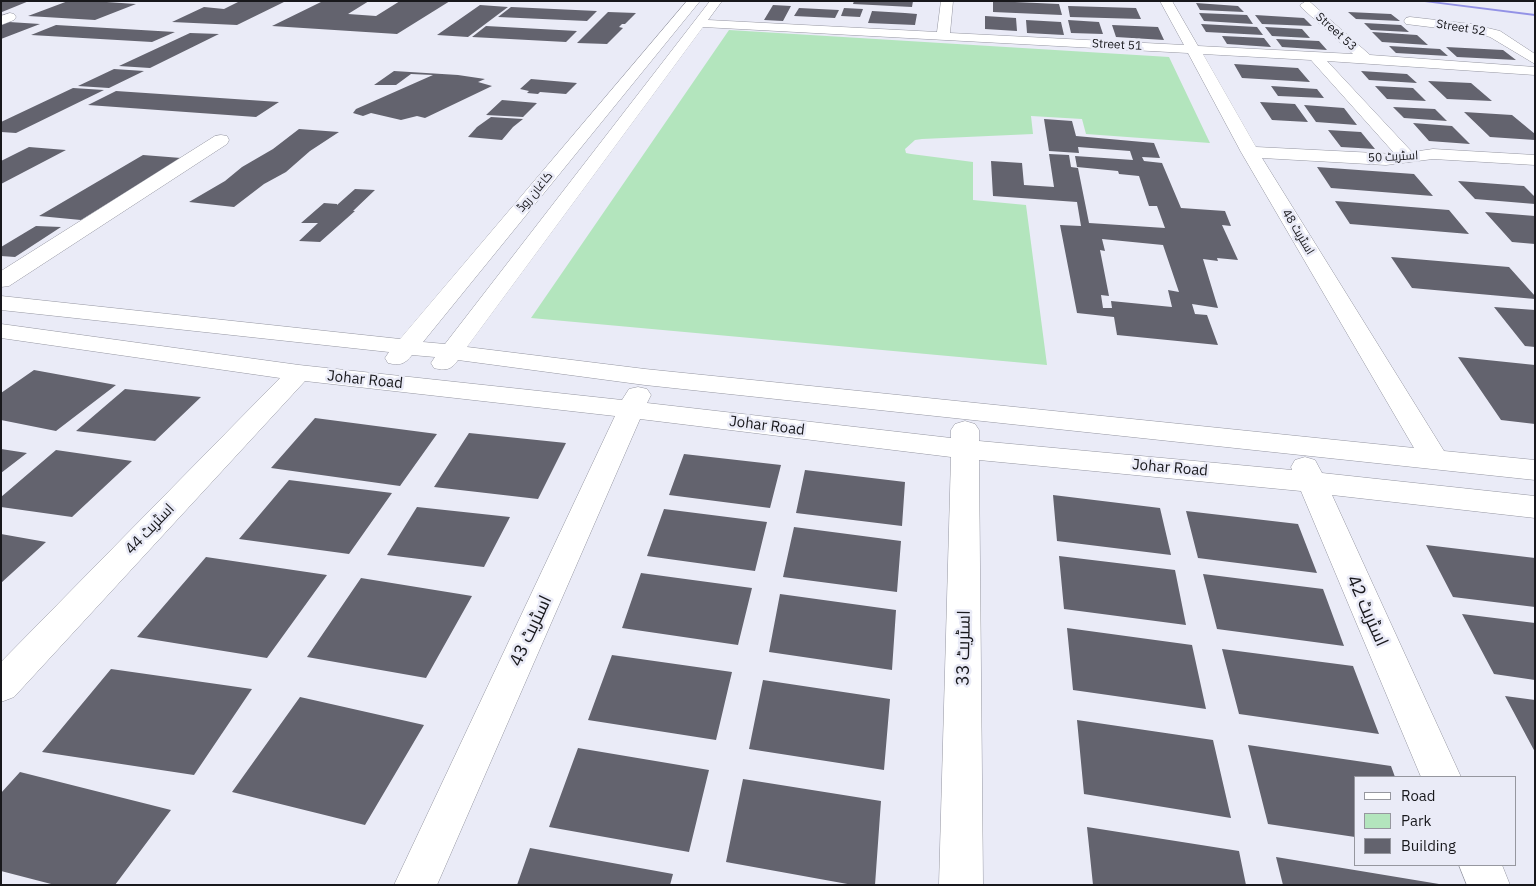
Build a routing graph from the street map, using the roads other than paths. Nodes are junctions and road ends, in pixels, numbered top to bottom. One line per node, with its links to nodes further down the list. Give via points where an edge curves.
1 (694, 1): 14 (street, کاغان روڈ)
2 (716, 1): 7 (street, کاغان روڈ)
3 (947, 1): 8 (street)
4 (1166, 1): 9 (street, اسٹریٹ 48)
5 (1306, 5): 11 (street, Street 53)
6 (1410, 21): 12 (street, Street 52, via 1495,34)
7 (699, 23): 8 (street, Street 51); 15 (street, کاغان روڈ)
8 (943, 36): 9 (street, Street 51)
9 (1194, 50): 10 (street, Street 51); 17 (street, اسٹریٹ 48)
10 (1315, 56): 11 (street, Street 51); 18 (street)
11 (1366, 59): 13 (street, Street 51)
12 (1535, 60)
13 (1535, 71)
14 (628, 81): 15 (street); 20 (street, کاغان روڈ)
15 (654, 82): 21 (street, کاغان روڈ)
16 (221, 140): 22 (street)
17 (1250, 152): 18 (street, اسٹریٹ 50, via 1356,159); 36 (street, اسٹریٹ 48)
18 (1408, 158): 19 (street, اسٹریٹ 50, via 1433,154)
19 (1535, 160)
20 (485, 253): 21 (street); 26 (street, کاغان روڈ)
21 (523, 256): 27 (street, کاغان روڈ)
22 (1, 281)
23 (1, 303): 24 (street)
24 (50, 308): 25 (street); 26 (street)
25 (6, 335): 28 (street, Johar Road)
26 (406, 347): 27 (street); 30 (street, کاغان روڈ)
27 (451, 352): 29 (street); 31 (street, کاغان روڈ)
28 (298, 373): 30 (street, Johar Road); 40 (street, اسٹریٹ 44)
29 (645, 377): 32 (street, اسٹریٹ 43); 33 (street)
30 (376, 382): 31 (street, Johar Road)
31 (426, 386): 32 (street, Johar Road)
32 (633, 410): 35 (street, Johar Road); 43 (street, اسٹریٹ 43)
33 (964, 411): 34 (street); 35 (street, اسٹریٹ 33)
34 (1295, 444): 36 (street); 38 (street, اسٹریٹ 42)
35 (966, 449): 38 (street, Johar Road); 44 (street, اسٹریٹ 33)
36 (1435, 459): 37 (street)
37 (1535, 470)
38 (1310, 482): 39 (street, Johar Road); 41 (street, اسٹریٹ 42)
39 (1535, 507)
40 (1, 686)
41 (1441, 776)
42 (1480, 866): 45 (street)
43 (415, 885)
44 (961, 885)
45 (1489, 885)

